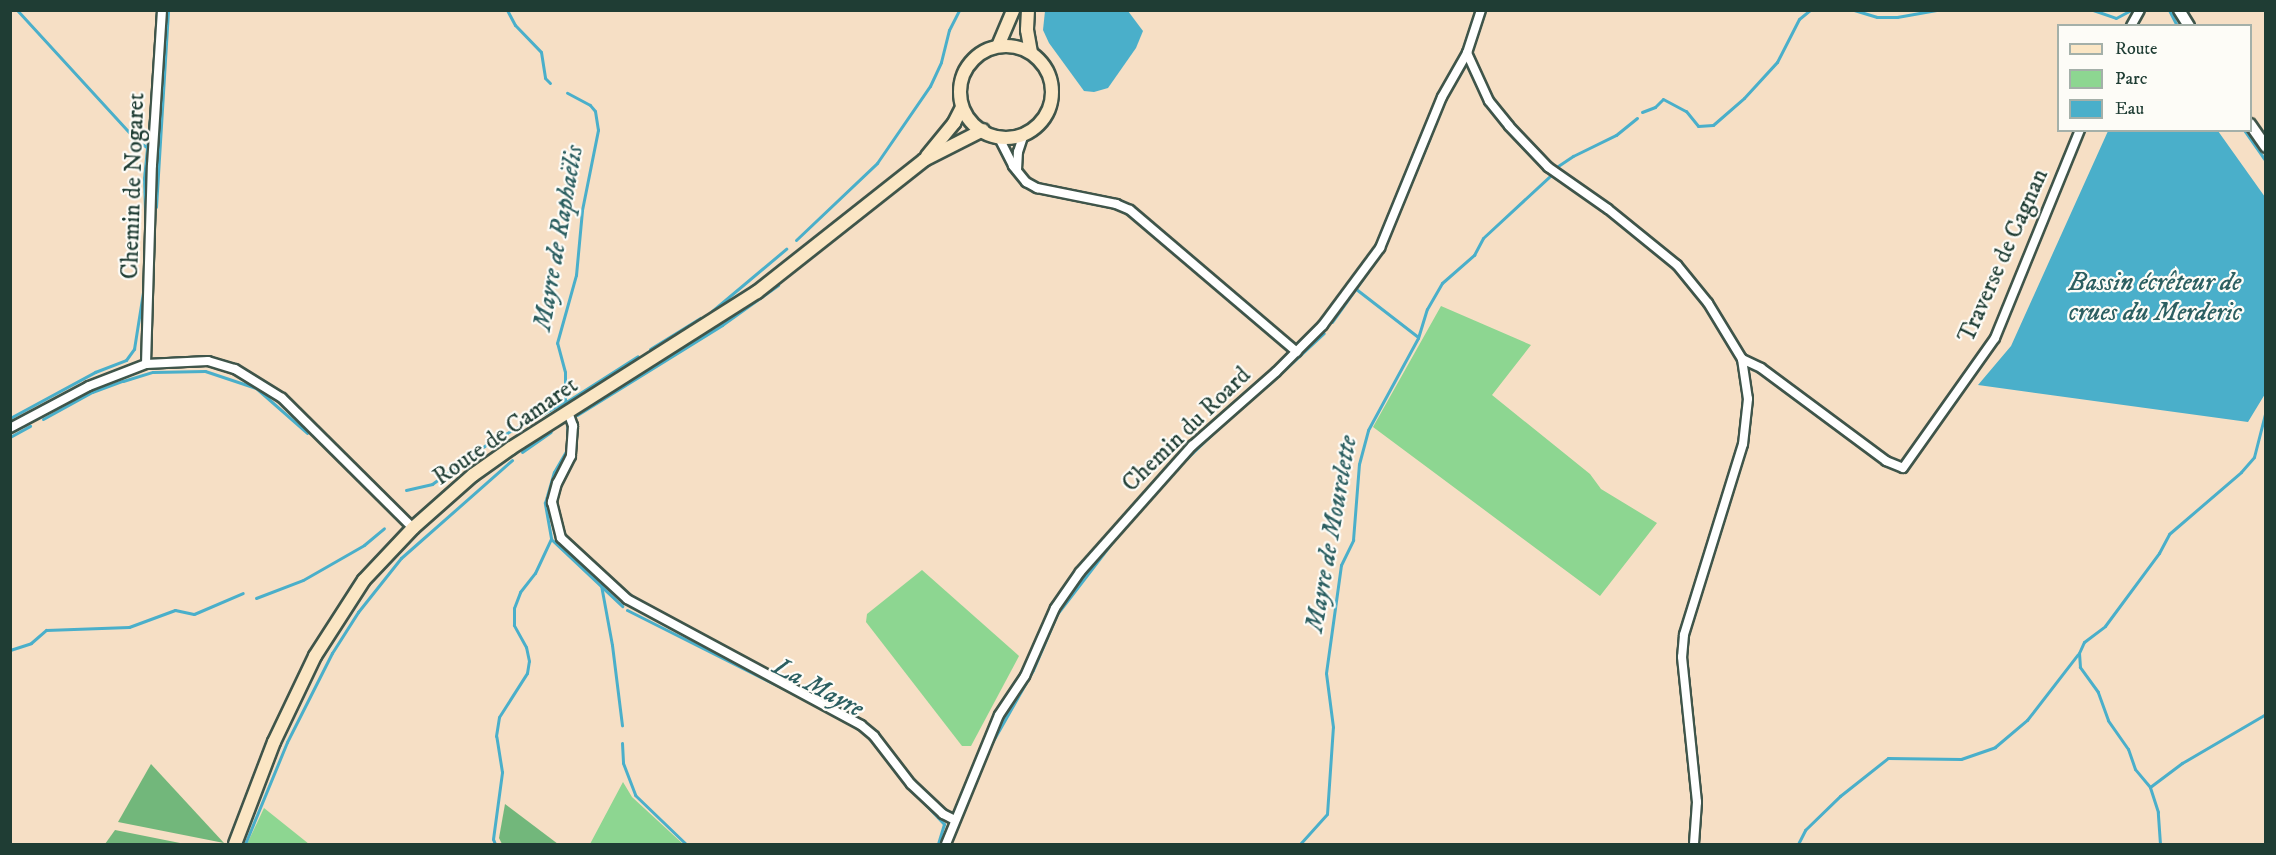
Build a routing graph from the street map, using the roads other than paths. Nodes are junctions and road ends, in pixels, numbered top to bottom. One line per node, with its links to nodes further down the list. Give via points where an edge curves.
1 (162, 10): 23 (street, Chemin de Nogaret)
2 (1013, 10): 9 (main road)
3 (1028, 10): 10 (main road)
4 (1481, 10): 11 (street, Chemin du Roard)
5 (2140, 10): 7 (street)
6 (2179, 10): 8 (street)
7 (2132, 24)
8 (2188, 24)
9 (998, 46): 10 (main road, via 1015,46); 12 (main road, via 975,58 963,75 959,96)
10 (1031, 52): 16 (main road, via 1046,69 1052,93 1046,116)
11 (1467, 52): 21 (street, Chemin du Roard, via 1442,97 1380,248 1323,325); 22 (street, via 1490,101 1509,126 1548,167 1677,265 1708,303)
12 (962, 107): 14 (main road); 19 (main road, Route de Camaret)
13 (2252, 127): 18 (street)
14 (983, 130): 17 (main road); 19 (main road, Route de Camaret)
15 (2079, 132): 22 (street, Traverse de Cagnan, via 1995,338 1902,468 1886,461 1761,368)
16 (1024, 134): 17 (main road, via 1012,138); 20 (street, via 1018,152)
17 (998, 136): 20 (street)
18 (2265, 147)
19 (924, 160): 24 (main road, Route de Camaret, via 732,310)
20 (1018, 173): 21 (street, via 1037,188 1130,210)
21 (1297, 352): 27 (street, Chemin du Roard, via 1192,446 1080,572 1055,608 1024,676 999,715)
22 (1742, 359): 30 (street, via 1748,399 1743,444 1683,635 1697,802)
23 (146, 364): 25 (street, via 89,386); 26 (street, via 208,361 249,376 303,417)
24 (563, 415): 26 (main road, Route de Camaret, via 474,476); 27 (street, via 573,426 571,456 552,502 561,538 627,599 861,725 911,784)
25 (10, 428)
26 (413, 528): 28 (main road, Route de Camaret, via 364,580 315,656 274,742)
27 (955, 820): 29 (street, Chemin du Roard)
28 (235, 844)
29 (946, 844)
30 (1694, 844)

